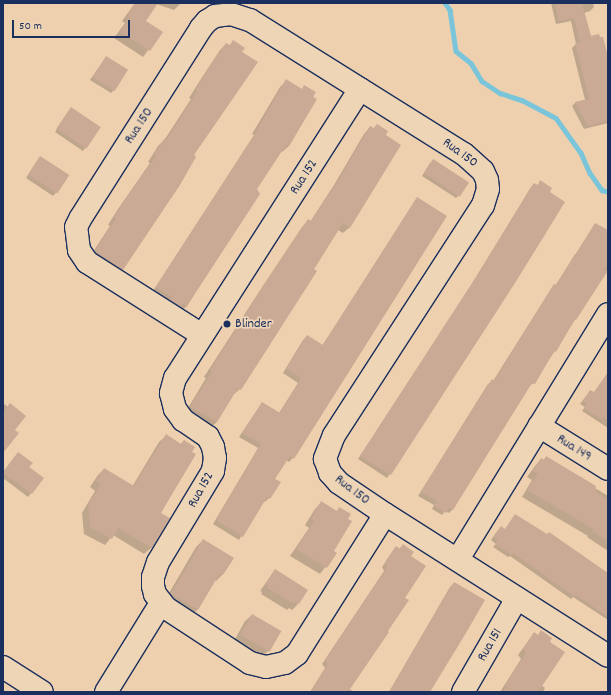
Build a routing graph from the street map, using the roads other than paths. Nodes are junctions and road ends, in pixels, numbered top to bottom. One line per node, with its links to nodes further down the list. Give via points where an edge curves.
1 (360, 88): 3 (street, Rua 152); 3 (street, Rua 150, via 240,16 220,14 207,21 201,28 80,219 76,227 76,236 78,250 87,262); 6 (street, Rua 150, via 474,161 483,171 488,188 483,205 334,435 325,459 330,473 340,483)
2 (608, 314): 4 (street)
3 (202, 335): 9 (street, Rua 152, via 175,378 171,393 175,409 183,420 208,437 215,458 213,471 158,562 152,586)
4 (539, 426): 5 (street, Rua 149); 7 (street)
5 (608, 469)
6 (385, 514): 7 (street, Rua 150); 9 (street, Rua 152, via 297,654 285,663 266,667 250,663)
7 (458, 558): 8 (street, Rua 150)
8 (517, 598): 10 (street, Rua 150); 14 (street, Rua 151)
9 (161, 603): 13 (street)
10 (608, 656)
11 (3, 667): 12 (street)
12 (39, 691)
13 (106, 692)
14 (463, 692)

